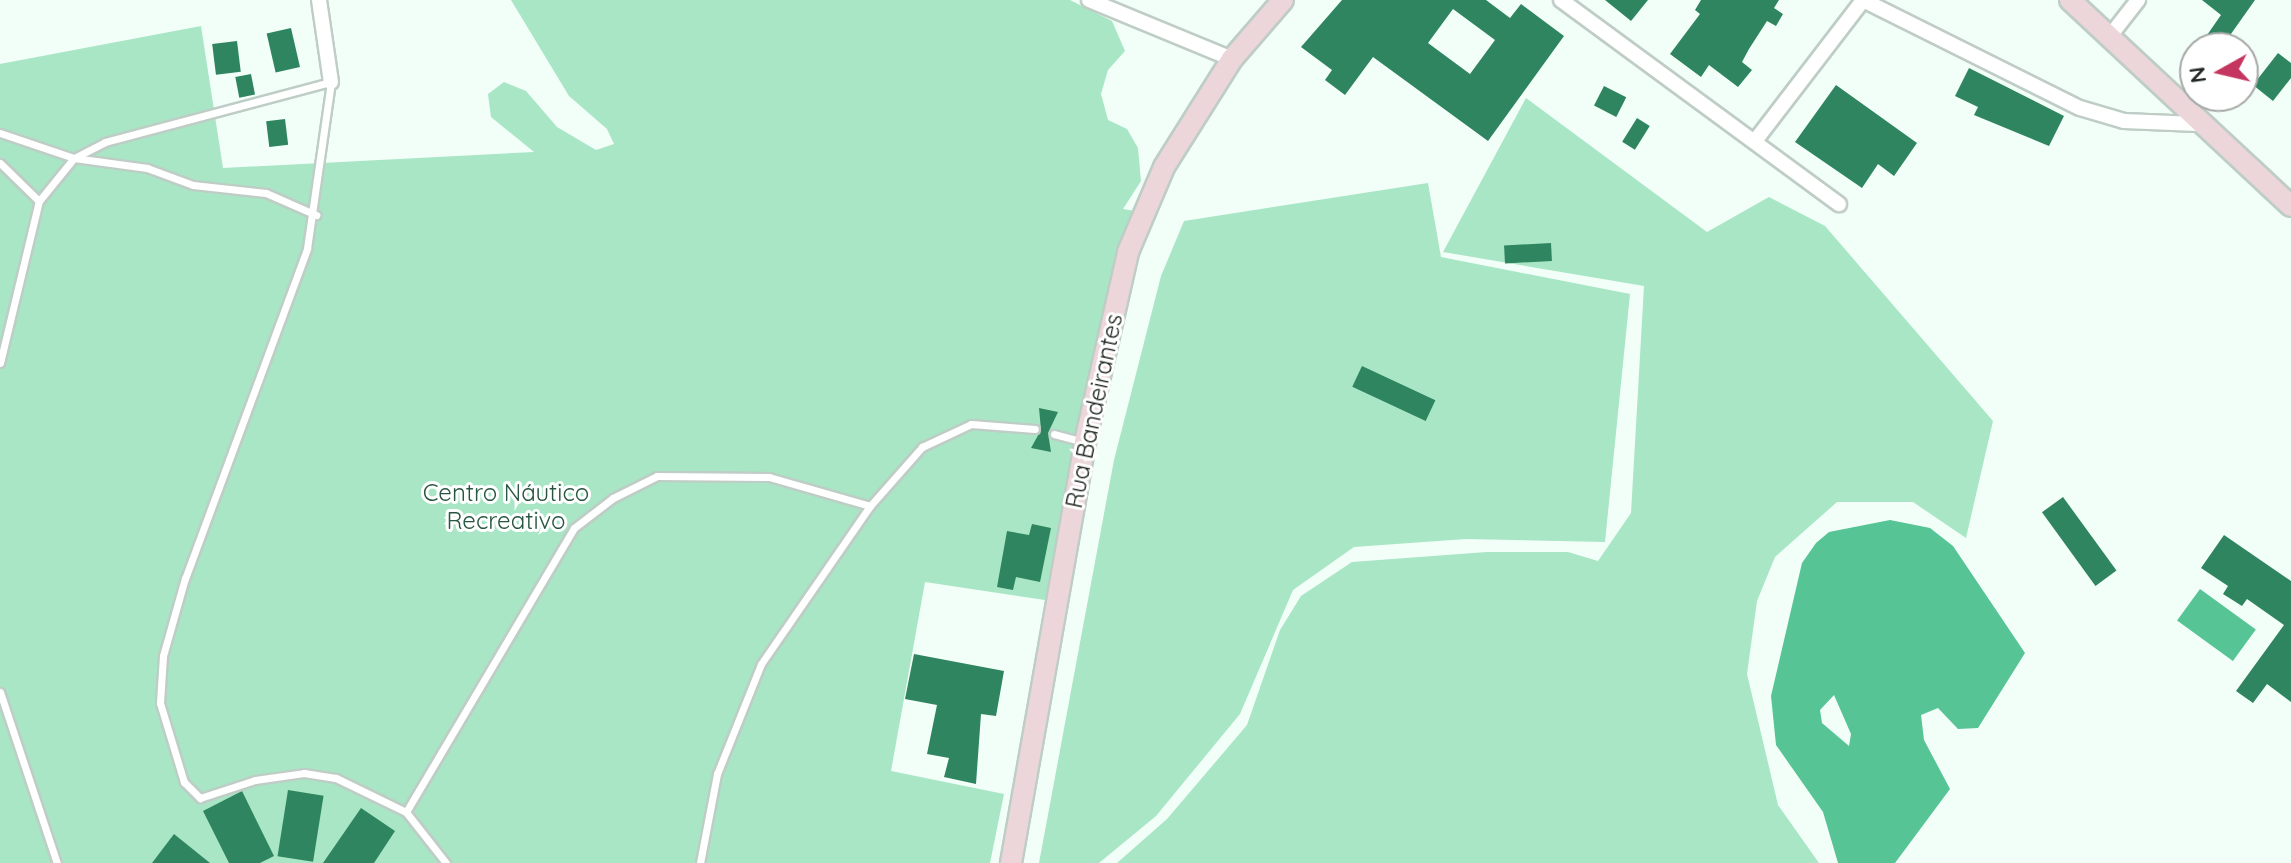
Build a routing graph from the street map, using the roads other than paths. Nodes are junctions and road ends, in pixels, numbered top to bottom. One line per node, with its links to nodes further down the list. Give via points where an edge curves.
1 (319, 0): 10 (street)
2 (1089, 0): 9 (street)
3 (1283, 0): 9 (street, Rua Bandeirantes)
4 (1561, 0): 13 (street)
5 (1863, 0): 11 (street, via 2080,108 2124,121); 13 (street)
6 (2070, 0): 8 (street)
7 (2138, 0): 8 (street)
8 (2110, 36): 11 (street)
9 (1232, 59): 23 (street, Rua Bandeirantes, via 1164,167 1128,252)
10 (331, 82): 14 (lane, via 117,138); 19 (lane)
11 (2197, 124): 18 (street)
12 (0, 133): 14 (lane)
13 (1755, 141): 17 (street)
14 (74, 158): 16 (lane); 19 (lane, via 147,168 193,185 266,193)
15 (0, 163): 16 (lane)
16 (39, 201): 20 (lane)
17 (1839, 204)
18 (2291, 206)
19 (316, 215): 26 (lane, via 185,578 163,656 160,703 184,782 200,798 304,773 336,778)
20 (0, 363)
21 (1035, 429): 24 (lane, via 971,424 922,447)
22 (1054, 434): 23 (lane)
23 (1085, 442): 30 (street, Rua Bandeirantes)
24 (870, 506): 26 (lane, via 769,477 657,476 613,498 574,528); 29 (lane, via 761,664 717,774)
25 (0, 692): 27 (lane, via 42,833)
26 (406, 812): 28 (lane)
27 (57, 863)
28 (446, 863)
29 (700, 863)
30 (1011, 863)

